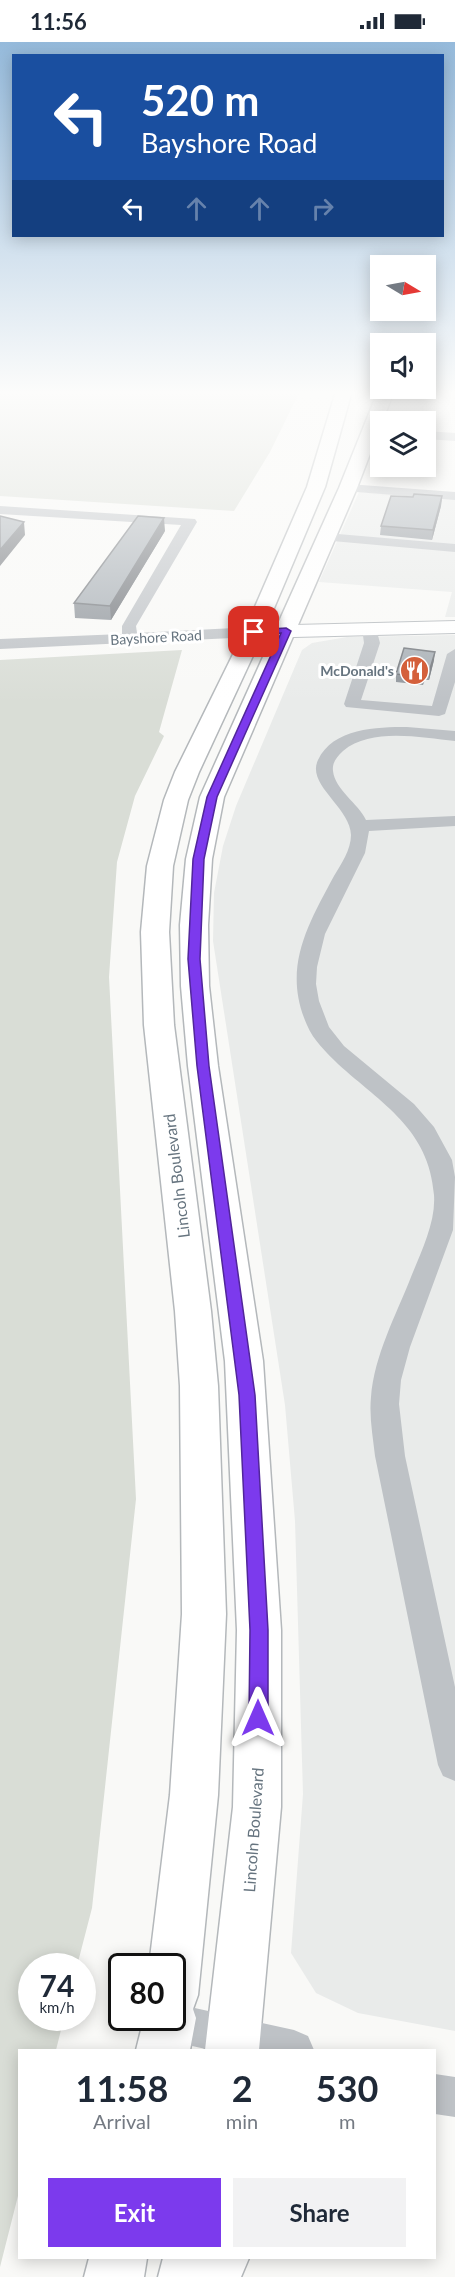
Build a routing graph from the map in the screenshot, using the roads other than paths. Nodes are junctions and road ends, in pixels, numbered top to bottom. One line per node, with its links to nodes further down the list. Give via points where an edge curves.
1 (313, 495): 8 (highway, Lincoln Boulevard)
2 (345, 495): 4 (highway, Lincoln Boulevard)
3 (0, 510): 9 (street, via 190,522 129,626)
4 (326, 537): 5 (street); 8 (highway, Lincoln Boulevard)
5 (455, 548)
6 (455, 627): 7 (main road, Bayshore Road)
7 (369, 628): 8 (main road, Bayshore Road); 12 (street, via 372,644)
8 (270, 631): 9 (street, Bayshore Road); 19 (highway, Lincoln Boulevard, via 187,772 176,800 160,866 155,932 159,1025 193,1311 202,1446 204,1614 194,1795); 21 (highway, Lincoln Boulevard, via 212,797 199,859 194,925 203,1066 244,1361 259,1630 257,1807)
9 (130, 638): 10 (street, Bayshore Road)
10 (0, 644)
11 (455, 655): 12 (street, via 439,711 352,704); 13 (street, via 437,661 428,695 421,702 390,701)
12 (362, 674): 13 (street, via 371,679)
13 (372, 694): 14 (street)
14 (420, 694)
15 (455, 736): 17 (street, via 386,732 356,739 332,752 325,773)
16 (455, 821): 17 (street)
17 (359, 826): 18 (street, via 355,855 311,945 308,999 316,1022 333,1045 420,1124 433,1146 444,1179 442,1226 393,1362 385,1416)
18 (455, 1765)
19 (177, 1953)
20 (186, 2027): 21 (street)
21 (233, 2044): 22 (street)
22 (284, 2049)
23 (436, 2094): 24 (street)
24 (455, 2097)
25 (118, 2259): 28 (highway)
26 (192, 2259): 29 (highway)
27 (220, 2259): 30 (highway)
28 (114, 2277)
29 (188, 2277)
30 (212, 2277)

